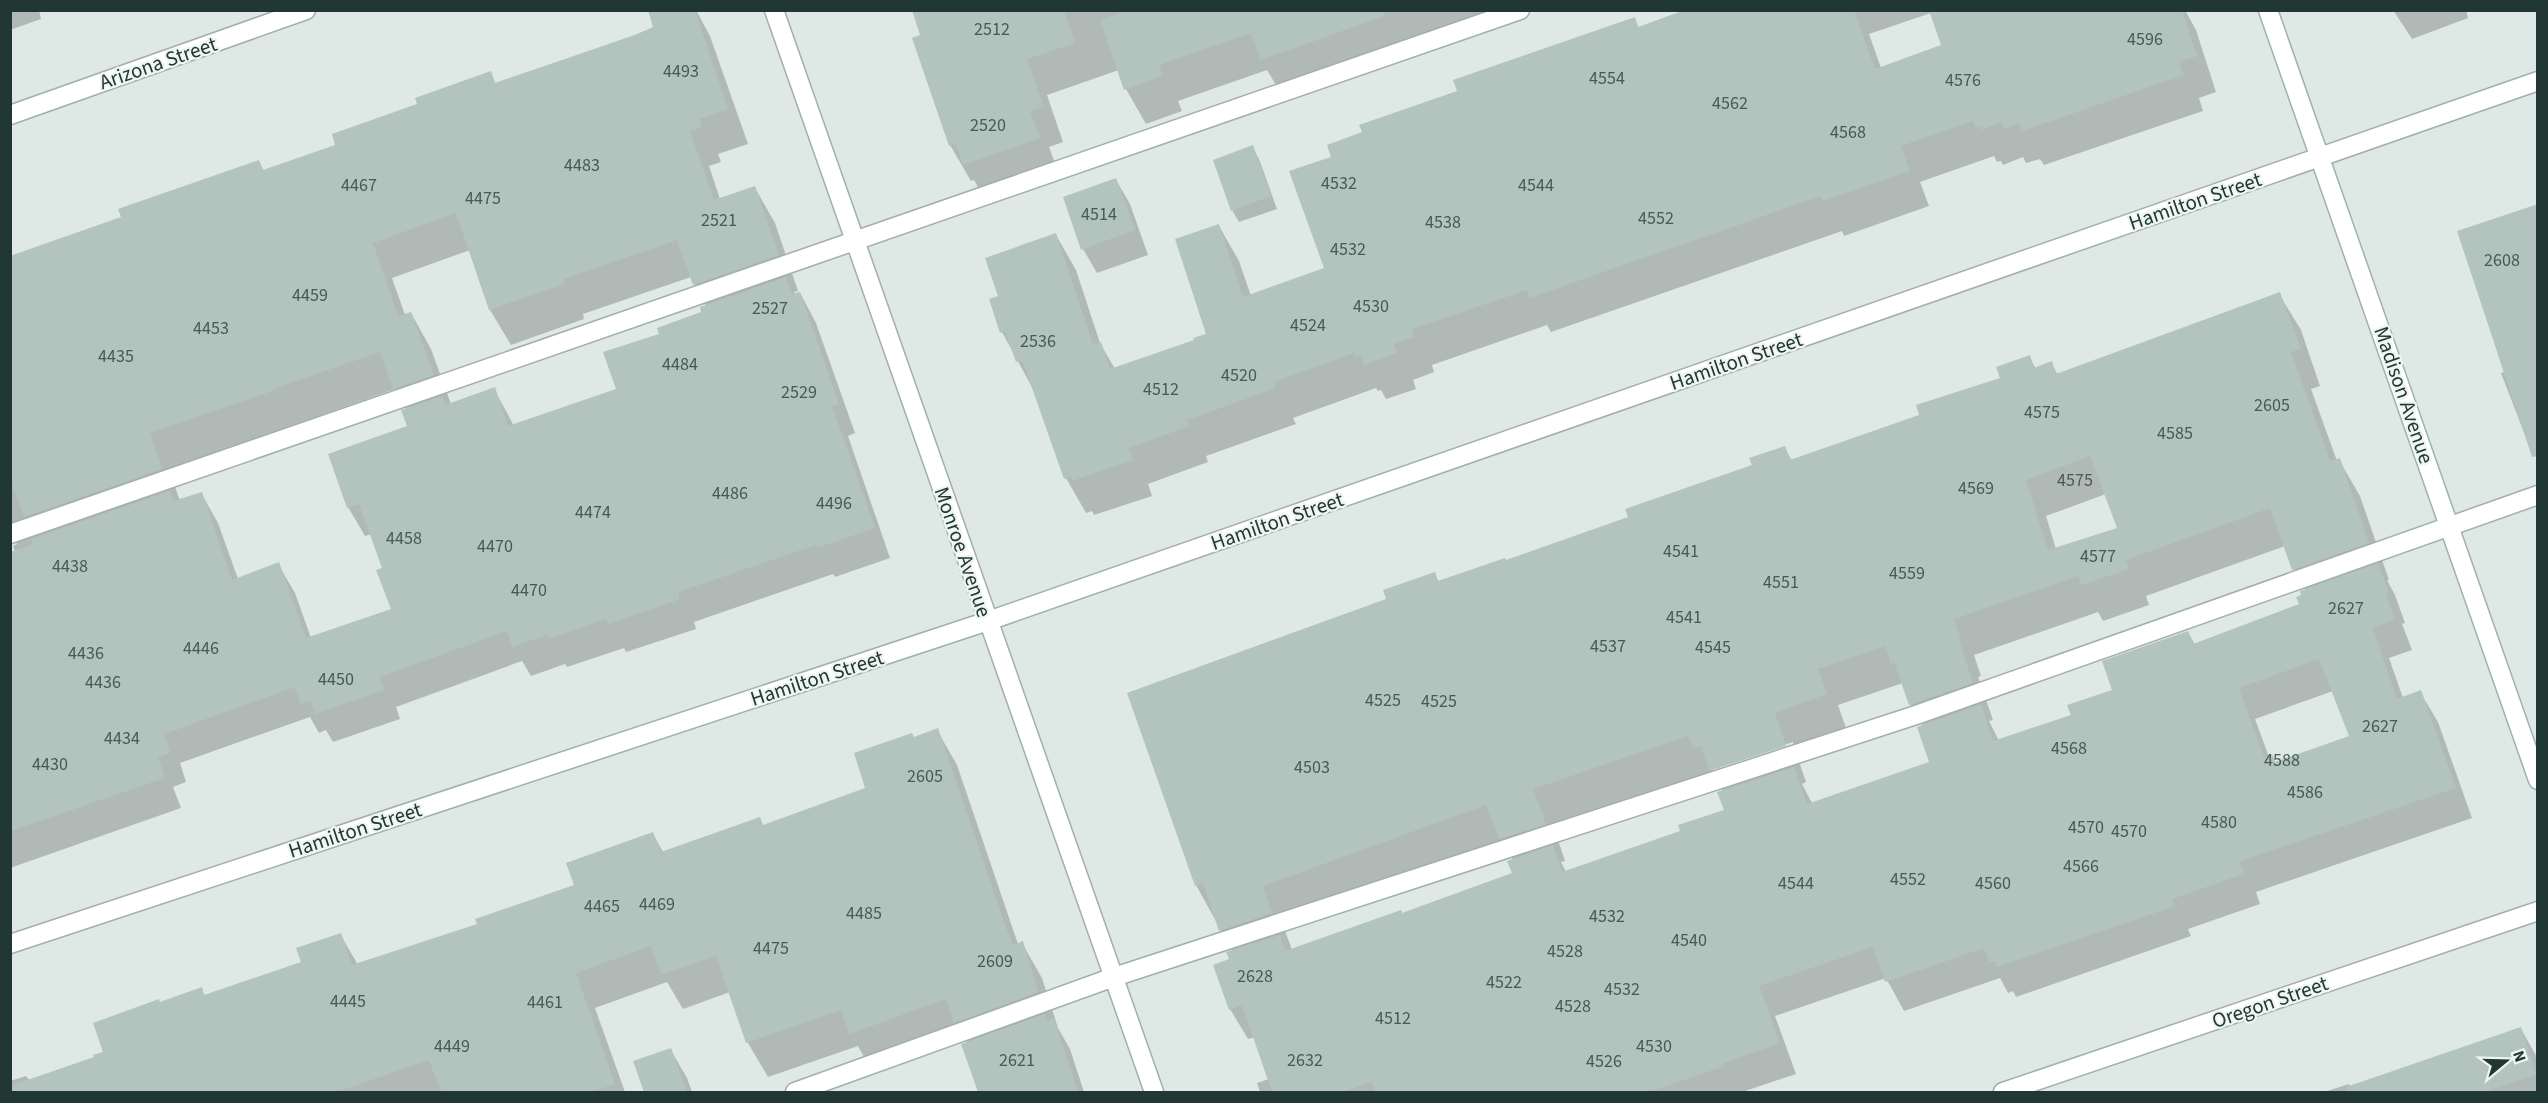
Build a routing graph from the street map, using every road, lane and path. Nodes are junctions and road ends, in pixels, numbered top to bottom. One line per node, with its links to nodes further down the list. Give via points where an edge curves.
1 (306, 10): 6 (street, Arizona Street)
2 (774, 10): 8 (street, Monroe Avenue)
3 (1520, 10): 8 (street)
4 (2268, 10): 7 (street, Madison Avenue)
5 (2538, 81): 7 (street, Hamilton Street)
6 (10, 114)
7 (2320, 158): 10 (street, Madison Avenue); 12 (street, Hamilton Street)
8 (854, 243): 11 (street); 12 (street, Monroe Avenue)
9 (2538, 495): 10 (street)
10 (2450, 525): 13 (street, Madison Avenue); 16 (street, via 1916,715)
11 (10, 534)
12 (988, 621): 15 (street, Hamilton Street); 16 (street, Monroe Avenue)
13 (2538, 780)
14 (2538, 911): 19 (street, Oregon Street)
15 (10, 944)
16 (1114, 977): 17 (street); 18 (street, Monroe Avenue)
17 (795, 1092)
18 (1154, 1092)
19 (2003, 1092)

